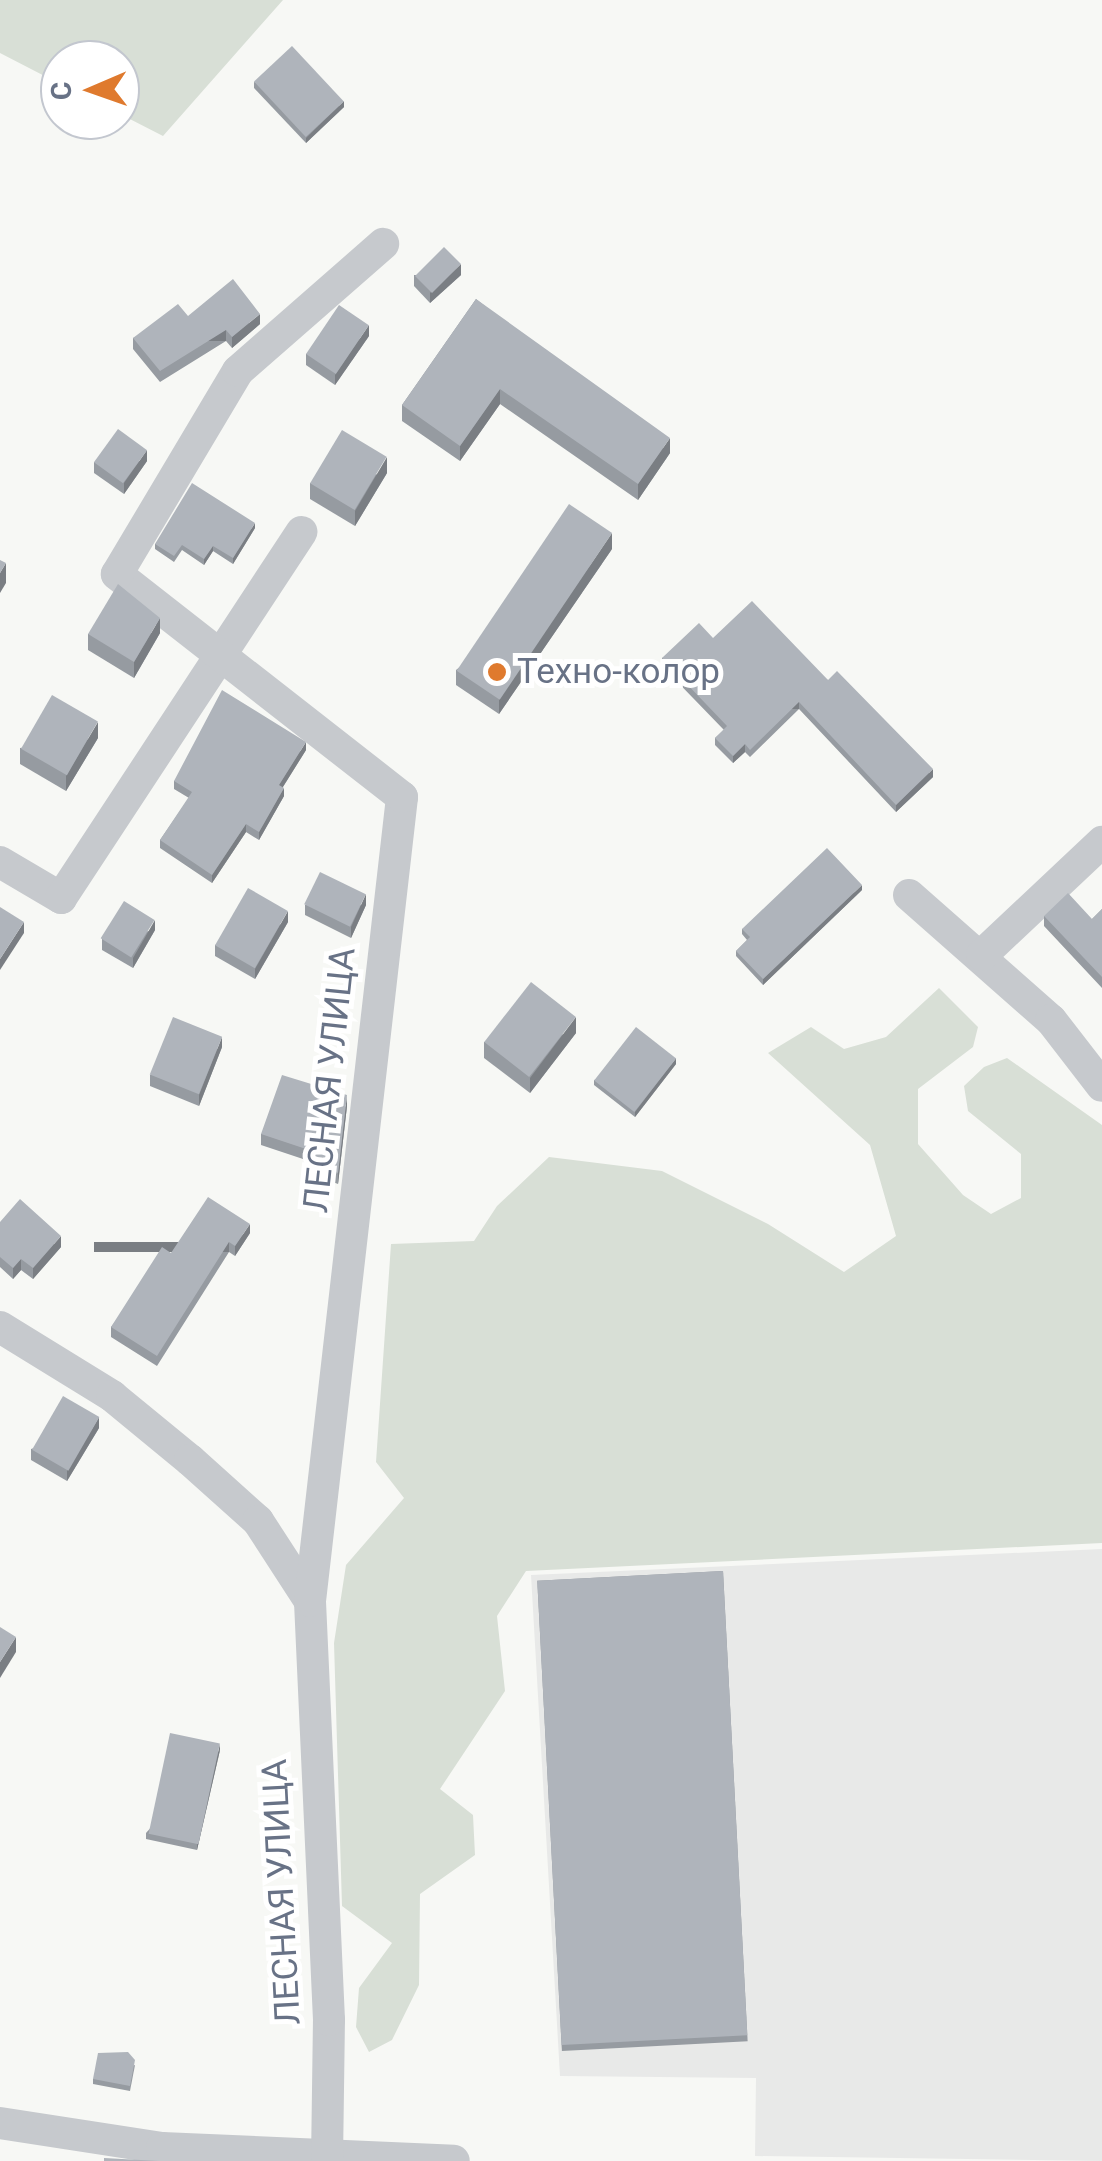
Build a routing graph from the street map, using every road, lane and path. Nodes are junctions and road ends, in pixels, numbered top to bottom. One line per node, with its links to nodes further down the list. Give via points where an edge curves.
1 (383, 244): 3 (street, ЛЕСНАЯ УЛИЦА, via 238,371 117,574)
2 (301, 532): 3 (street)
3 (224, 656): 5 (street, via 60,898); 10 (street, ЛЕСНАЯ УЛИЦА, via 402,797)
4 (1102, 842): 7 (street)
5 (0, 862)
6 (909, 896): 7 (street)
7 (982, 955): 8 (street, via 1051,1020)
8 (1102, 1086)
9 (0, 1326): 10 (street, via 112,1396 190,1460 258,1521)
10 (310, 1600): 12 (street, ЛЕСНАЯ УЛИЦА, via 329,2020)
11 (0, 2124): 12 (street)
12 (327, 2160): 13 (street, via 367,2154)
13 (454, 2161)

